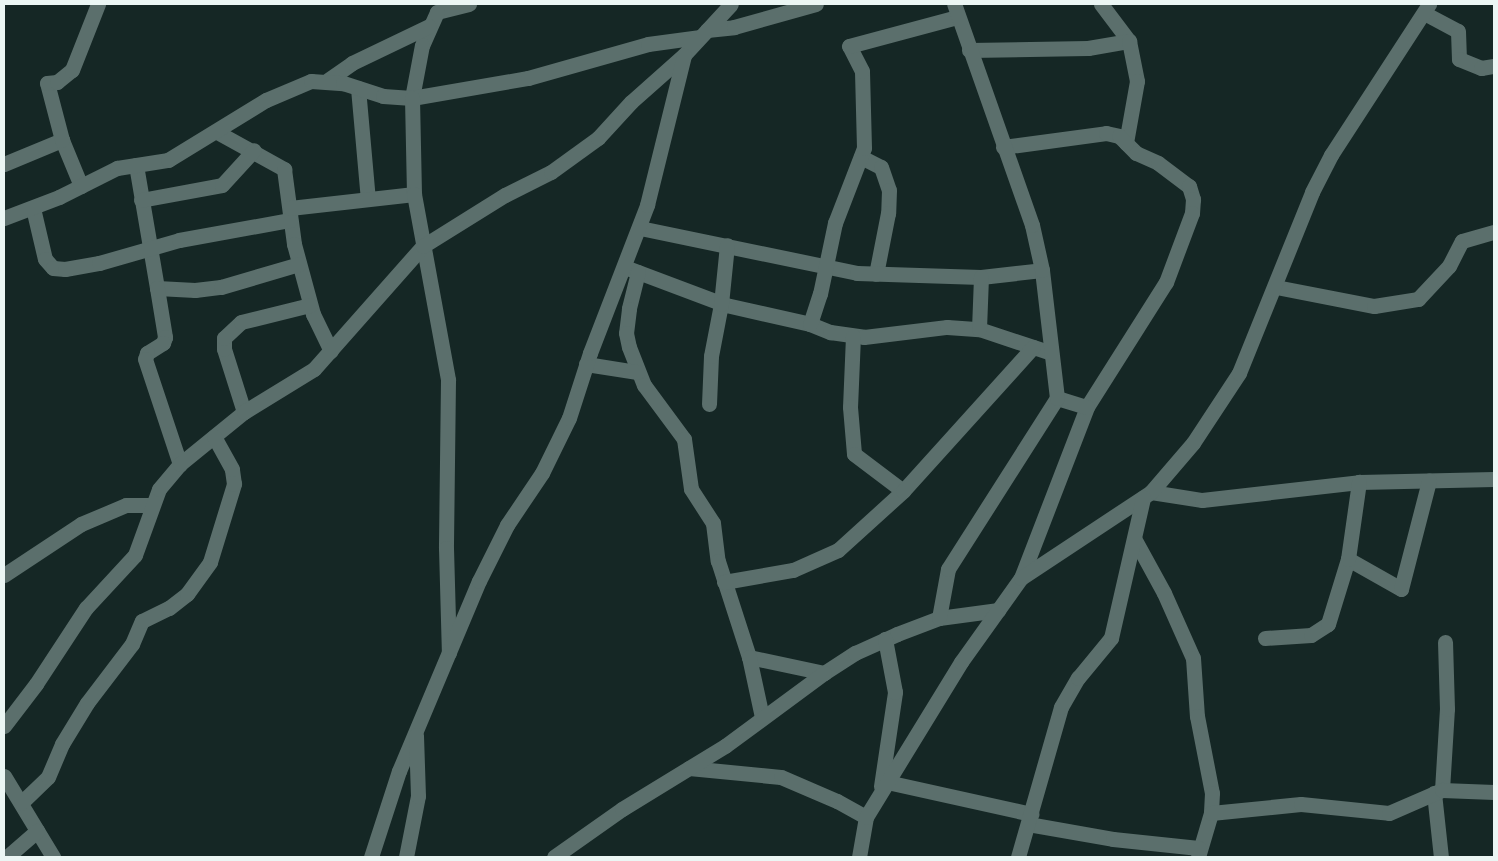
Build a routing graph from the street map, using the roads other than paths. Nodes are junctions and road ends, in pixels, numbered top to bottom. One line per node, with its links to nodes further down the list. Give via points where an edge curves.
1 (98, 4): 19 (street, via 72,70 57,82 47,83)
2 (468, 4): 6 (street)
3 (731, 4): 10 (street)
4 (816, 4): 10 (street)
5 (1101, 4): 11 (street)
6 (438, 8): 9 (street)
7 (1426, 8): 14 (street, via 1458,30 1459,59 1481,68); 44 (street, via 1331,155 1312,192)
8 (956, 10): 12 (street); 23 (street, via 850,46 862,71 866,130)
9 (429, 26): 15 (street, via 352,63); 17 (street)
10 (703, 34): 13 (street); 17 (street, via 648,44 528,78)
11 (1129, 41): 12 (street, via 1088,48); 20 (street, via 1137,81)
12 (968, 50): 21 (street)
13 (684, 56): 33 (street); 36 (street, via 631,102 598,138 551,172 505,195)
14 (1494, 66)
15 (328, 80): 16 (street); 18 (street, via 311,81 266,100)
16 (358, 88): 17 (street, via 383,96); 28 (street)
17 (412, 98): 27 (street)
18 (217, 132): 22 (street); 25 (street, via 168,160)
19 (62, 140): 24 (street); 26 (street)
20 (1126, 143): 21 (street, via 1119,136 1106,133); 58 (street, via 1136,153 1158,163 1189,186 1192,214 1166,282)
21 (1003, 147): 41 (street, via 1032,224)
22 (254, 150): 29 (street, via 222,185); 31 (street, via 284,169)
23 (861, 157): 39 (street, via 844,196); 42 (street, via 881,167 889,190 888,213)
24 (4, 164)
25 (136, 166): 26 (street, via 117,168); 29 (street)
26 (81, 186): 30 (street)
27 (414, 194): 28 (street); 36 (street)
28 (368, 199): 31 (street)
29 (142, 200): 37 (street)
30 (33, 208): 32 (street); 37 (street, via 40,250 53,268 98,263)
31 (290, 214): 37 (street); 38 (street)
32 (4, 218)
33 (640, 228): 35 (street); 40 (street)
34 (1494, 232): 44 (street, via 1462,241 1449,266 1418,299 1374,306)
35 (727, 245): 39 (street); 47 (street)
36 (423, 246): 52 (street); 78 (street, via 448,380 446,548)
37 (149, 249): 45 (street)
38 (299, 264): 45 (street, via 221,287); 46 (street)
39 (824, 264): 42 (street, via 856,273); 48 (street, via 820,294)
40 (631, 269): 47 (street); 54 (street); 55 (street, via 626,333)
41 (1042, 270): 43 (street); 53 (street)
42 (876, 274): 43 (street)
43 (981, 277): 49 (street)
44 (1276, 287): 66 (street, via 1239,373 1194,443)
45 (157, 288): 61 (street, via 165,336 163,343 147,353 146,359)
46 (310, 304): 52 (street); 59 (street, via 241,322 224,338 224,349)
47 (721, 304): 48 (street); 57 (street, via 711,356)
48 (810, 324): 50 (street)
49 (979, 329): 50 (street, via 947,327 886,337); 51 (street)
50 (853, 336): 65 (street, via 850,407 854,454)
51 (1033, 347): 53 (street); 65 (street)
52 (331, 351): 59 (street, via 314,369)
53 (1051, 353): 56 (street)
54 (586, 364): 55 (street); 78 (street, via 569,418 529,497 503,533)
55 (637, 372): 72 (street, via 684,439 691,488 713,523)
56 (1057, 398): 58 (street); 74 (street, via 948,569)
57 (709, 404)
58 (1087, 408): 71 (street)
59 (244, 412): 60 (street)
60 (214, 436): 61 (street); 89 (street, via 232,469 234,484 210,562 187,594 169,608 142,621 132,644 87,703 48,776)
61 (180, 464): 67 (street, via 159,488)
62 (1494, 479): 63 (street)
63 (1429, 481): 64 (street); 69 (street, via 1401,589)
64 (1359, 482): 66 (street, via 1202,500); 69 (street)
65 (904, 491): 72 (street, via 838,550 815,562 794,570)
66 (1147, 495): 68 (street); 71 (street)
67 (151, 505): 70 (street, via 126,505 81,524); 82 (street, via 135,555 86,608)
68 (1135, 540): 90 (street, via 1193,658 1198,716 1211,782); 92 (street, via 1111,638 1068,692)
69 (1348, 558): 75 (street, via 1325,628 1311,635)
70 (5, 568)
71 (1021, 578): 73 (street)
72 (724, 582): 79 (street)
73 (998, 610): 74 (street); 86 (street, via 961,662)
74 (939, 618): 76 (street)
75 (1265, 638)
76 (885, 639): 80 (street); 86 (street, via 895,692)
77 (1445, 642): 87 (street, via 1447,709)
78 (449, 653): 83 (street)
79 (749, 656): 80 (street); 81 (street)
80 (824, 673): 81 (street)
81 (762, 717): 84 (street)
82 (4, 726)
83 (415, 732): 97 (street); 98 (street, via 418,796)
84 (689, 768): 91 (street, via 781,777); 99 (street, via 622,809)
85 (4, 776): 89 (street)
86 (883, 787): 91 (street); 92 (street)
87 (1438, 792): 88 (street); 90 (street, via 1389,812 1301,804); 102 (street)
88 (1494, 792)
89 (21, 803): 93 (street)
90 (1210, 813): 94 (street)
91 (866, 817): 100 (street)
92 (1030, 819): 94 (street, via 1094,836); 101 (street)
93 (38, 831): 95 (street); 96 (street)
94 (1199, 853)
95 (7, 857)
96 (53, 857)
97 (371, 857)
98 (406, 857)
99 (554, 857)
100 (860, 857)
101 (1018, 857)
102 (1442, 857)

